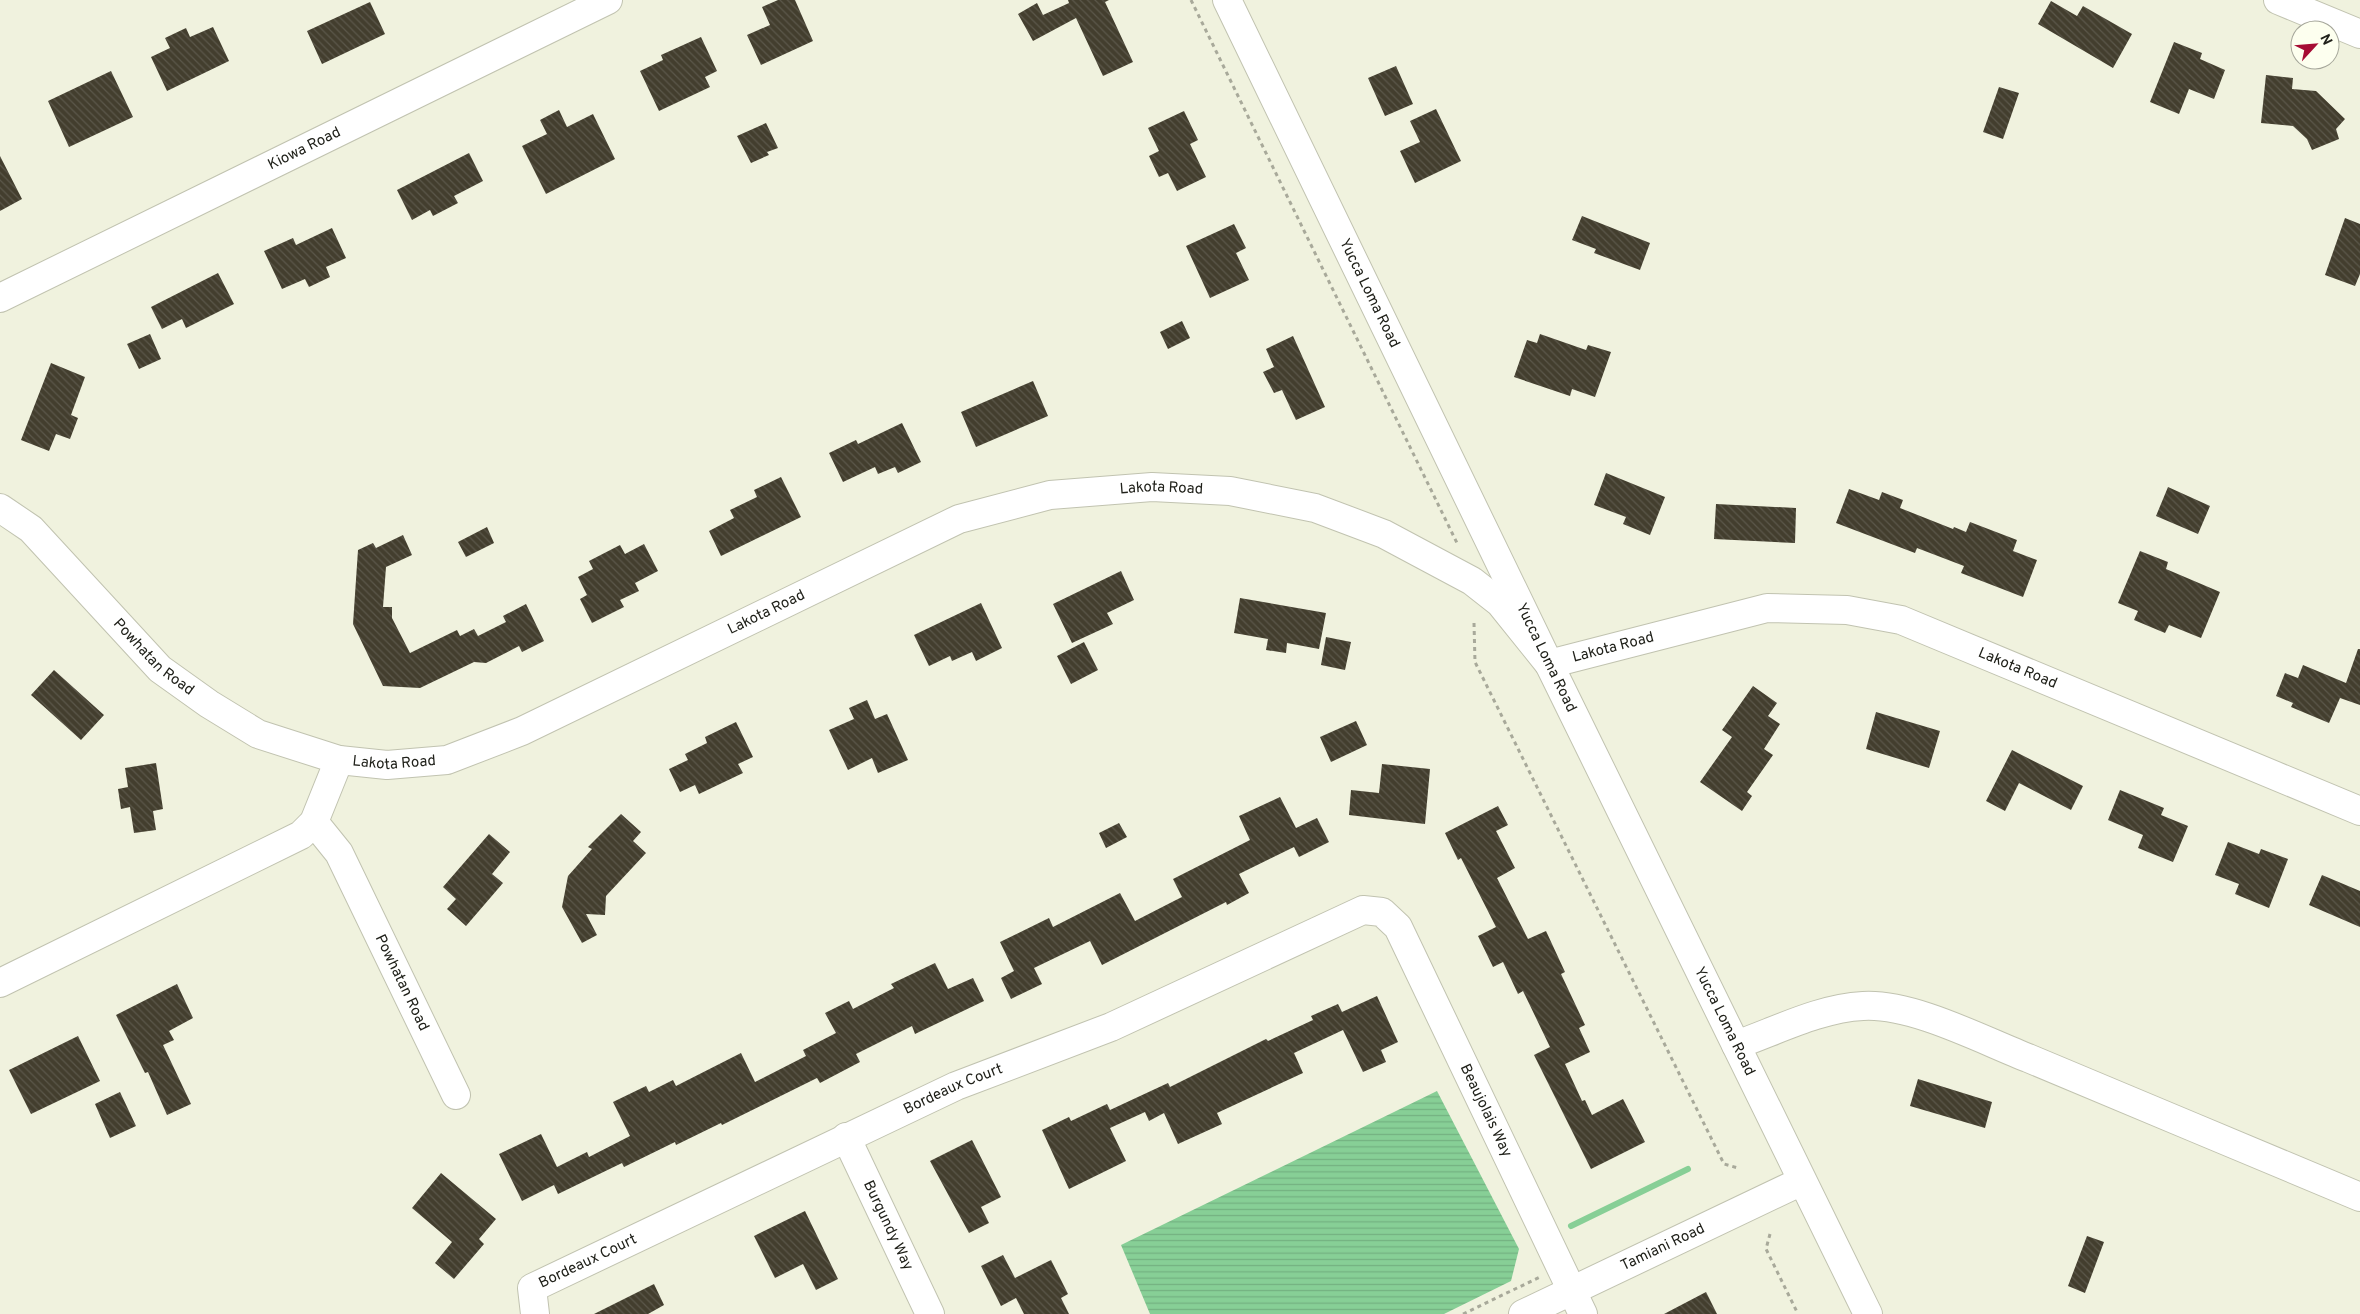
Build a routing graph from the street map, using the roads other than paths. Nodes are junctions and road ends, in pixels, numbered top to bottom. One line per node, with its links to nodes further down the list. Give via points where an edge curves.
1 (608, 0): 5 (street, Kiowa Road)
2 (1227, 0): 7 (street, Yucca Loma Road)
3 (2278, 0): 4 (street)
4 (2360, 34)
5 (0, 298)
6 (0, 508): 8 (street, Powhatan Road, via 31,529 160,669 258,734)
7 (1549, 664): 8 (street, Lakota Road, via 1500,603 1466,576 1384,534 1315,508 1230,491 1152,487 1059,494 959,519 522,731 447,760 386,765); 9 (street, Lakota Road, via 1767,608 1847,610 1901,620); 13 (street, Yucca Loma Road)
8 (339, 760): 10 (street, Lakota Road)
9 (2360, 811)
10 (314, 822): 12 (street, Lakota Road, via 301,835); 14 (street, Powhatan Road, via 339,853)
11 (1382, 912): 15 (street, Bordeaux Court, via 1363,910 1111,1027 956,1086); 19 (street, Beaujolais Way, via 1398,927)
12 (0, 983)
13 (1736, 1045): 16 (street, Yucca Loma Road); 17 (street, via 1825,1013 1863,1006 1898,1009 1951,1027)
14 (456, 1095)
15 (846, 1137): 18 (street, Bordeaux Court); 20 (street, Burgundy Way)
16 (1802, 1181): 19 (street, Tamiani Road); 22 (street, Yucca Loma Road)
17 (2360, 1197)
18 (534, 1301)
19 (1578, 1302): 21 (street, Tamiani Road)
20 (930, 1314)
21 (1523, 1314)
22 (1868, 1314)

